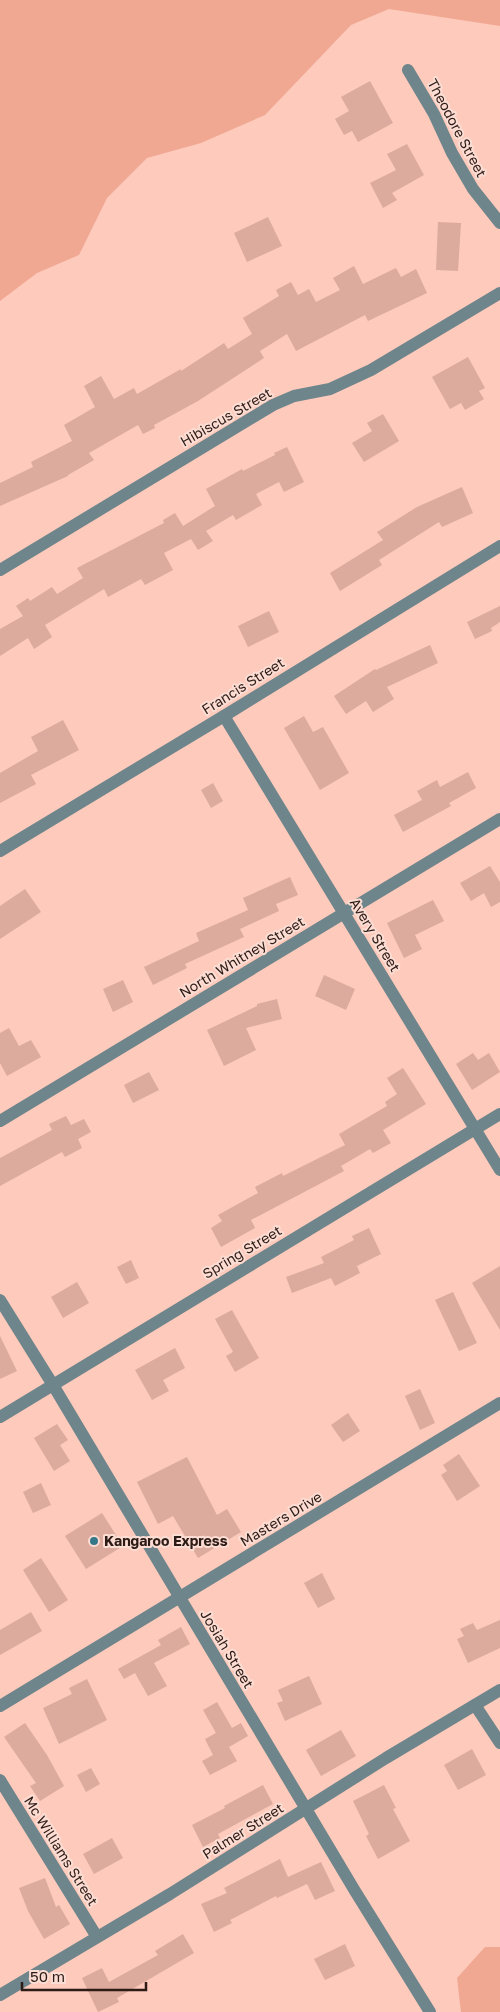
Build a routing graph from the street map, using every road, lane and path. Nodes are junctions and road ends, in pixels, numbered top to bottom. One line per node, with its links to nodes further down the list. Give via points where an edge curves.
1 (408, 70): 2 (street, Theodore Street, via 473,189)
2 (500, 222)
3 (500, 293): 5 (street, Hibiscus Street, via 371,370 330,389 273,404)
4 (500, 546): 6 (street, Francis Street)
5 (0, 570)
6 (224, 716): 8 (street, Francis Street); 9 (street, Avery Street)
7 (500, 819): 9 (street, North Whitney Street)
8 (0, 851)
9 (344, 914): 11 (street, North Whitney Street); 12 (street, Avery Street)
10 (500, 1114): 12 (street, Spring Street)
11 (0, 1121)
12 (476, 1130): 13 (street, Avery Street); 15 (street, Spring Street)
13 (500, 1170)
14 (0, 1300): 15 (street, Josiah Street)
15 (53, 1385): 17 (street, Spring Street); 18 (street, Josiah Street)
16 (500, 1403): 18 (street, Masters Drive)
17 (0, 1417)
18 (178, 1598): 21 (street, Masters Drive); 24 (street, Josiah Street)
19 (500, 1690): 20 (street, Palmer Street)
20 (475, 1705): 22 (street); 24 (street, Palmer Street)
21 (0, 1706)
22 (500, 1742)
23 (0, 1780): 25 (street, Mc Williams Street)
24 (307, 1808): 25 (street, Palmer Street); 27 (street, Josiah Street)
25 (97, 1937): 26 (street, Palmer Street)
26 (0, 1995)
27 (430, 2012)

